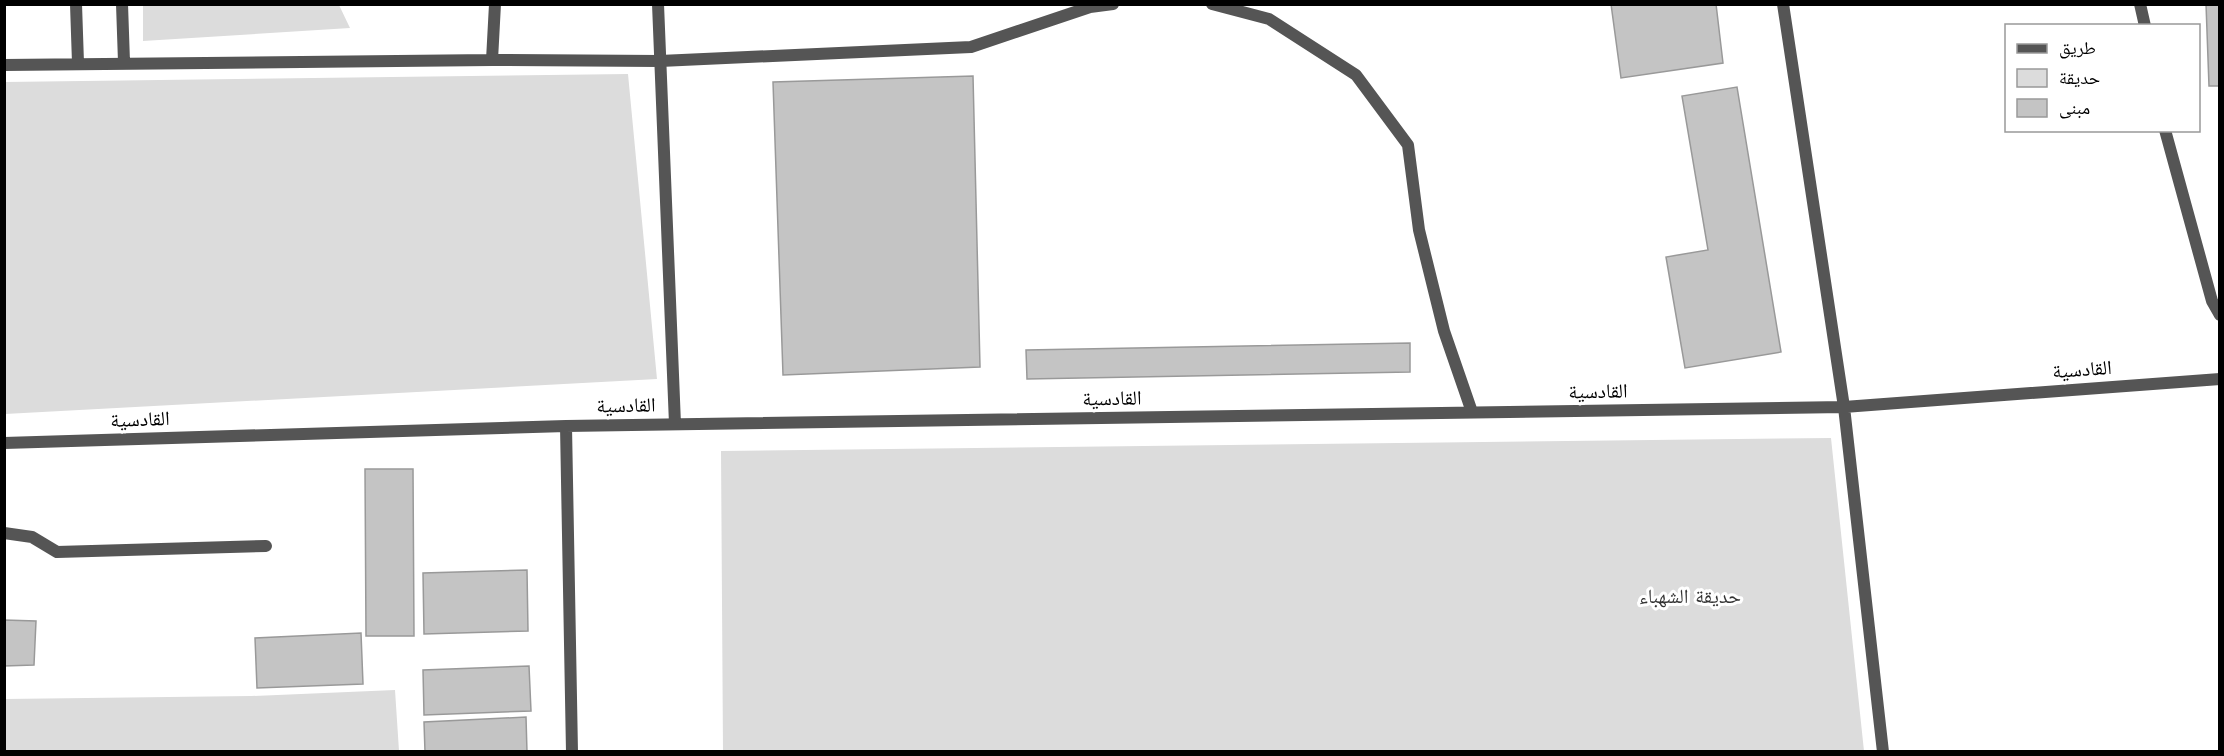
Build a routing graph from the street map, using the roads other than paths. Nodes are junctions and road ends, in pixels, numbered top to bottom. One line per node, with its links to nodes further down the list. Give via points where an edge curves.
1 (76, 4): 13 (street)
2 (122, 4): 12 (street)
3 (495, 4): 10 (street)
4 (658, 4): 11 (street)
5 (1113, 4): 11 (street, via 1089,7 971,47)
6 (1212, 4): 19 (street, via 1269,19 1356,75 1408,145 1419,230 1444,330)
7 (1783, 4): 18 (street)
8 (2140, 4): 9 (street)
9 (2145, 24)
10 (492, 60): 11 (street); 12 (street)
11 (660, 61): 20 (street)
12 (124, 62): 13 (street)
13 (78, 63): 14 (street)
14 (4, 64)
15 (2166, 132): 16 (street, via 2212,301)
16 (2220, 315)
17 (2220, 379): 18 (street, القادسية)
18 (1844, 407): 19 (street, القادسية); 26 (street)
19 (1472, 412): 20 (street, القادسية)
20 (675, 424): 21 (street, القادسية)
21 (566, 426): 22 (street, القادسية); 25 (street)
22 (4, 443)
23 (4, 532): 24 (street, via 32,537 57,552)
24 (266, 546)
25 (572, 752)
26 (1884, 752)

